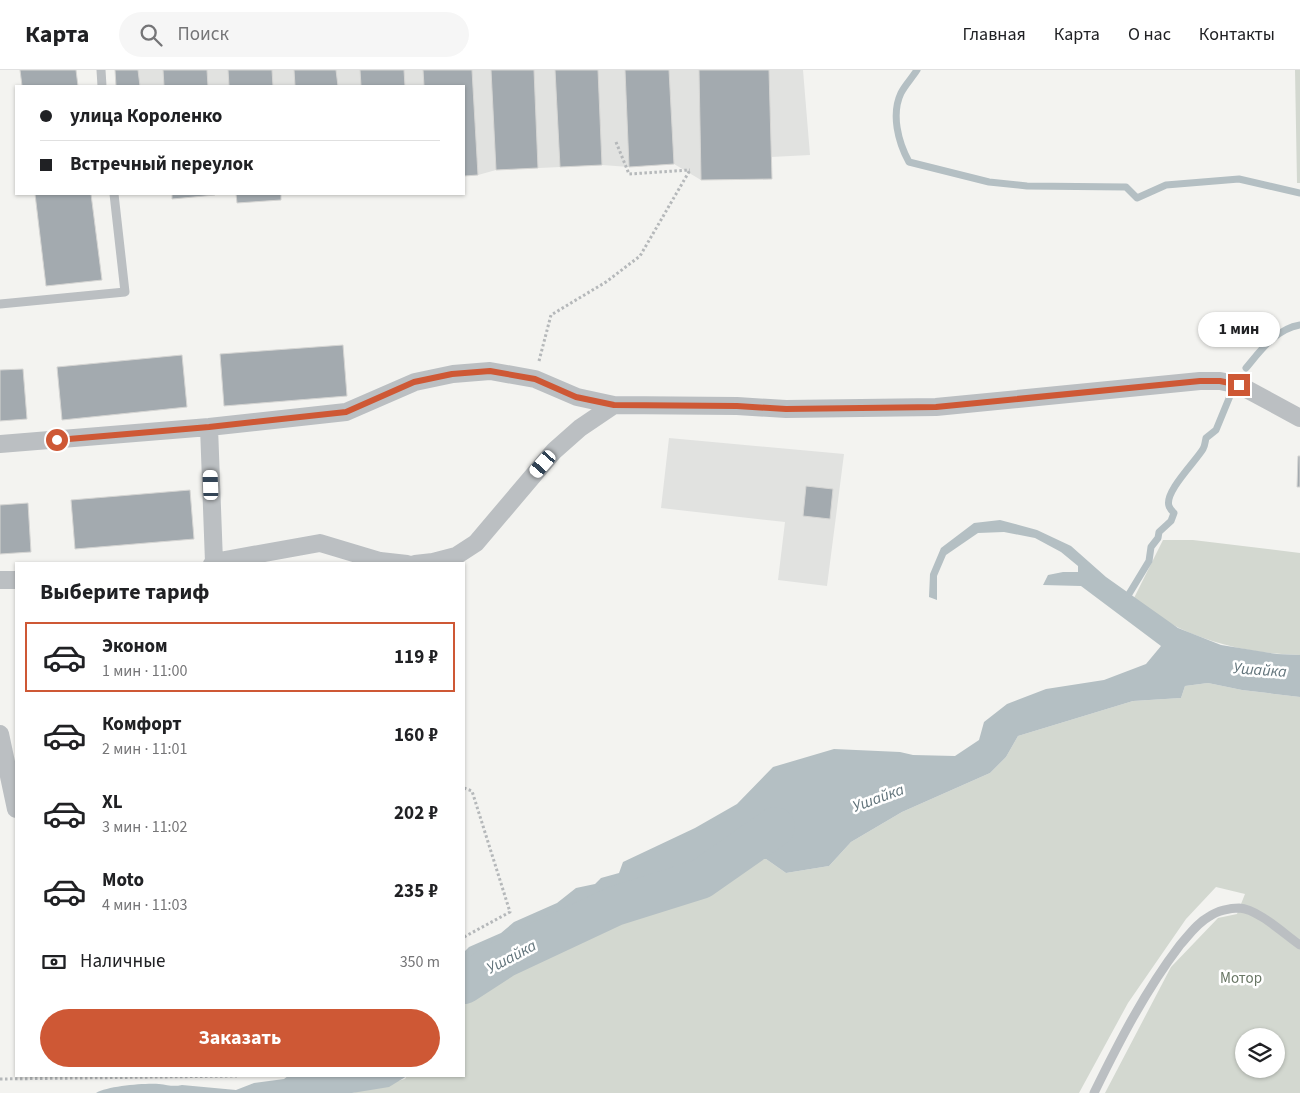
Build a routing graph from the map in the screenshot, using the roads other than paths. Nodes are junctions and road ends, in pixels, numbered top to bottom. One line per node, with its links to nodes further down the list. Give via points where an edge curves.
1 (101, 70): 2 (lane)
2 (102, 85)
3 (114, 195): 4 (lane, via 125,292)
4 (0, 304)
5 (614, 405): 6 (street, via 786,409 936,407 1220,381 1239,385); 7 (street, via 576,397 535,379 490,371 414,382 346,412); 12 (street, via 554,451 476,543 456,556)
6 (1300, 418)
7 (209, 427): 8 (street); 9 (street)
8 (0, 444)
9 (213, 562)
10 (218, 562): 11 (street, via 320,543)
11 (389, 562)
12 (433, 562)
13 (0, 580): 14 (street)
14 (15, 580)
15 (0, 734): 16 (street)
16 (15, 804)
17 (1300, 945): 18 (lane, via 1246,909 1210,915 1194,929 1167,963 1126,1028)
18 (1094, 1093)

